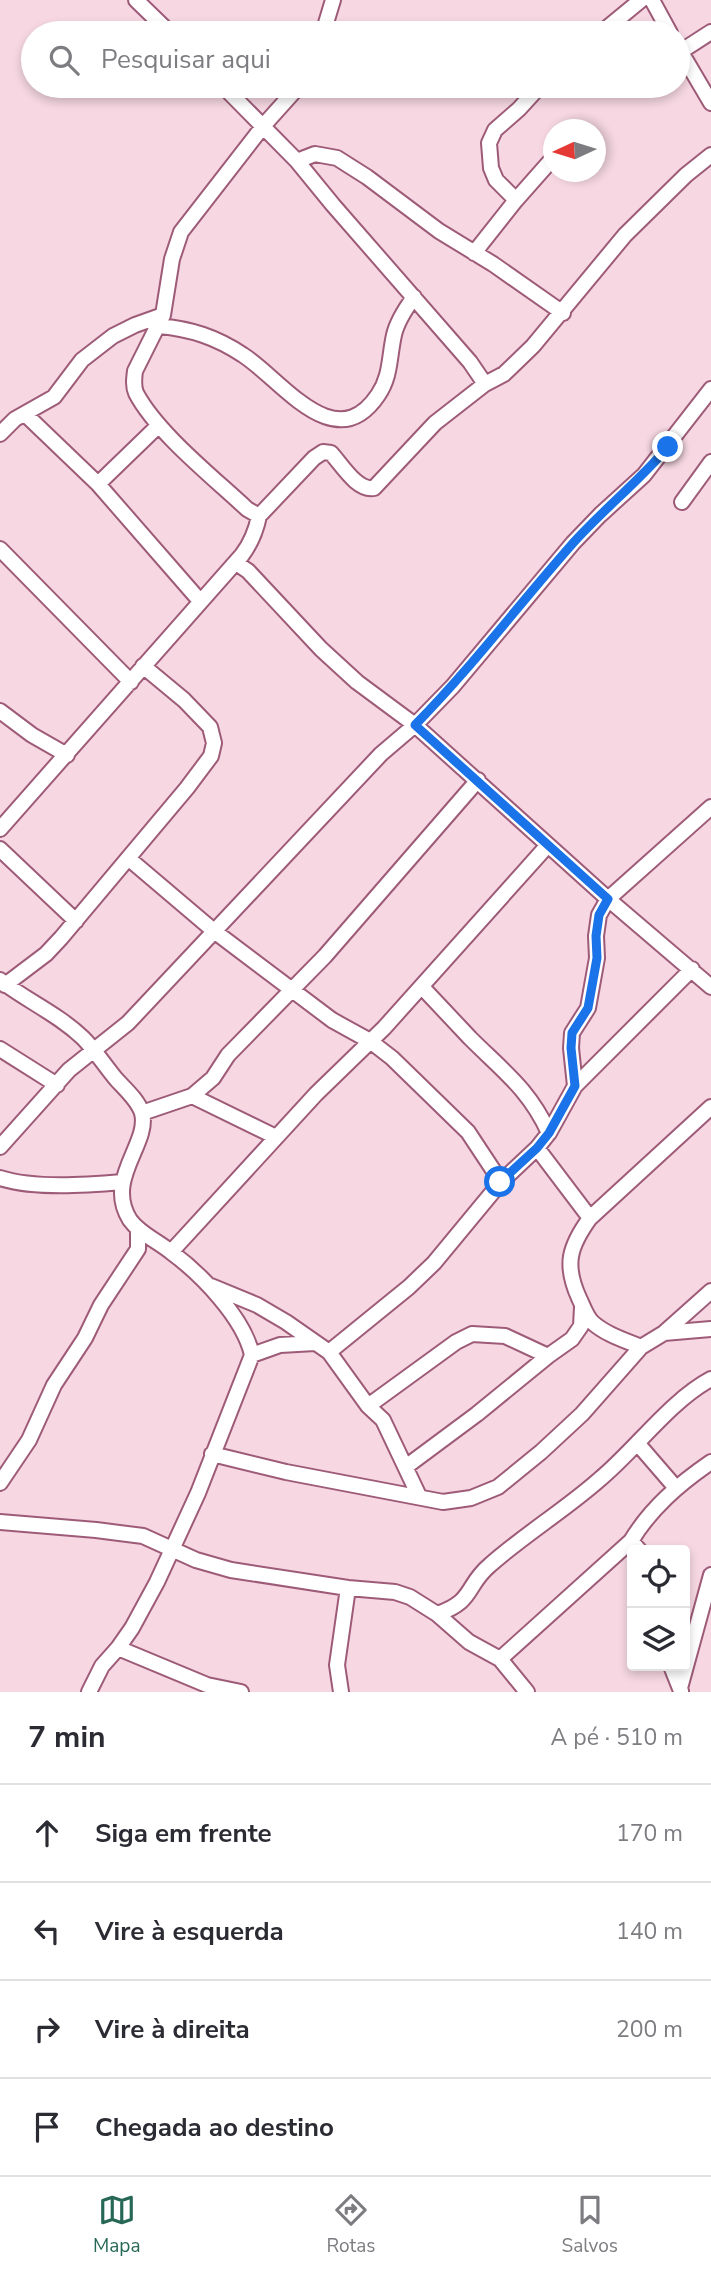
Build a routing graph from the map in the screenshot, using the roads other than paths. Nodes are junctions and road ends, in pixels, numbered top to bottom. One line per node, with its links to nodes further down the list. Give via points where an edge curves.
1 (136, 0): 5 (street)
2 (332, 0): 6 (street)
3 (641, 0): 7 (street)
4 (652, 0): 8 (street)
5 (158, 21)
6 (326, 21)
7 (616, 21)
8 (663, 21)
9 (711, 32): 10 (street)
10 (690, 43)
11 (690, 68): 15 (street)
12 (236, 98): 16 (street)
13 (288, 98): 16 (street)
14 (529, 98): 20 (street, via 495,130 489,143 496,180)
15 (711, 103)
16 (264, 125): 18 (street); 24 (street, via 181,232)
17 (711, 155): 23 (street, via 625,235)
18 (297, 161): 21 (street, via 315,154 337,158); 22 (street)
19 (543, 169): 20 (street)
20 (516, 200): 21 (street)
21 (474, 253): 23 (street)
22 (414, 298): 24 (street, via 394,333 389,374 377,397 345,419 322,417 305,407 253,362 212,336); 25 (street)
23 (563, 313): 25 (street, via 504,374)
24 (161, 320): 27 (street, via 113,336 82,360 54,397); 28 (street, via 133,381 135,392)
25 (485, 384): 33 (street, via 435,423 374,488 360,485 331,453 323,452)
26 (711, 389): 40 (street, via 644,475 573,543)
27 (25, 414): 29 (street); 31 (street)
28 (159, 425): 31 (street); 33 (street)
29 (0, 434)
30 (711, 462): 32 (street)
31 (98, 484): 36 (street)
32 (682, 502)
33 (259, 516): 35 (street, via 252,542)
34 (0, 549): 38 (street)
35 (236, 563): 36 (street); 40 (street, via 357,682)
36 (200, 601): 37 (street)
37 (143, 666): 38 (street); 47 (street, via 210,727 214,743 211,756)
38 (131, 681): 41 (street)
39 (0, 710): 41 (street)
40 (415, 725): 42 (street); 50 (street, via 381,754)
41 (67, 755): 44 (street)
42 (478, 780): 45 (street); 55 (street)
43 (711, 807): 48 (street)
44 (0, 829)
45 (548, 845): 48 (street); 54 (street)
46 (0, 849): 49 (street)
47 (128, 859): 49 (street); 50 (street)
48 (608, 899): 51 (street); 60 (street, via 599,915 588,1008 572,1033)
49 (75, 921): 53 (street, via 46,954)
50 (214, 932): 55 (street); 58 (street, via 128,1023)
51 (692, 969): 52 (street); 60 (street)
52 (709, 982)
53 (3, 983): 58 (street, via 53,1014)
54 (422, 987): 56 (street); 64 (street, via 520,1086)
55 (293, 990): 56 (street); 61 (street)
56 (370, 1041): 65 (street); 70 (street, via 468,1132)
57 (0, 1049): 59 (street)
58 (93, 1052): 59 (street); 63 (street)
59 (57, 1085): 66 (street)
60 (575, 1086): 64 (street)
61 (192, 1096): 63 (street); 65 (street)
62 (711, 1107): 71 (street)
63 (142, 1113): 69 (street, via 141,1132)
64 (549, 1133): 67 (street)
65 (276, 1138): 75 (street)
66 (0, 1147)
67 (537, 1148): 70 (street); 71 (street)
68 (0, 1178): 69 (street, via 43,1185)
69 (123, 1182): 72 (street, via 127,1215)
70 (500, 1182): 83 (street, via 410,1287)
71 (590, 1218): 78 (street, via 575,1239 569,1263 571,1281)
72 (138, 1229): 73 (street); 74 (street)
73 (157, 1242): 74 (street); 75 (street)
74 (138, 1249): 92 (street, via 54,1385 29,1440)
75 (172, 1252): 76 (street)
76 (207, 1285): 81 (street, via 257,1305); 84 (street, via 237,1319)
77 (711, 1291): 80 (street)
78 (583, 1305): 82 (street, via 591,1320 606,1332); 85 (street, via 581,1326 572,1339)
79 (711, 1329): 80 (street)
80 (664, 1333): 82 (street)
81 (315, 1343): 83 (street); 84 (street, via 280,1345)
82 (641, 1347): 94 (street, via 582,1414 498,1487 458,1501)
83 (329, 1352): 87 (street)
84 (252, 1354): 89 (street)
85 (548, 1356): 87 (street, via 505,1336 472,1334); 91 (street)
86 (711, 1379): 88 (street, via 690,1391)
87 (368, 1406): 91 (street, via 383,1420)
88 (638, 1444): 93 (street); 101 (street, via 487,1567 466,1598)
89 (212, 1454): 94 (street); 97 (street)
90 (711, 1462): 93 (street)
91 (407, 1466): 94 (street)
92 (3, 1473)
93 (676, 1488): 96 (street, via 641,1524)
94 (419, 1496)
95 (0, 1522): 97 (street, via 143,1536)
96 (635, 1545)
97 (172, 1549): 100 (street, via 231,1570); 102 (street)
98 (627, 1553): 103 (street)
99 (711, 1575): 105 (street)
100 (348, 1588): 101 (street, via 395,1592); 108 (street, via 337,1665)
101 (436, 1614): 103 (street)
102 (118, 1648): 106 (street); 107 (street, via 207,1685)
103 (500, 1660): 109 (street)
104 (673, 1671): 105 (street)
105 (680, 1690)
106 (89, 1692)
107 (241, 1692)
108 (341, 1692)
109 (527, 1692)

